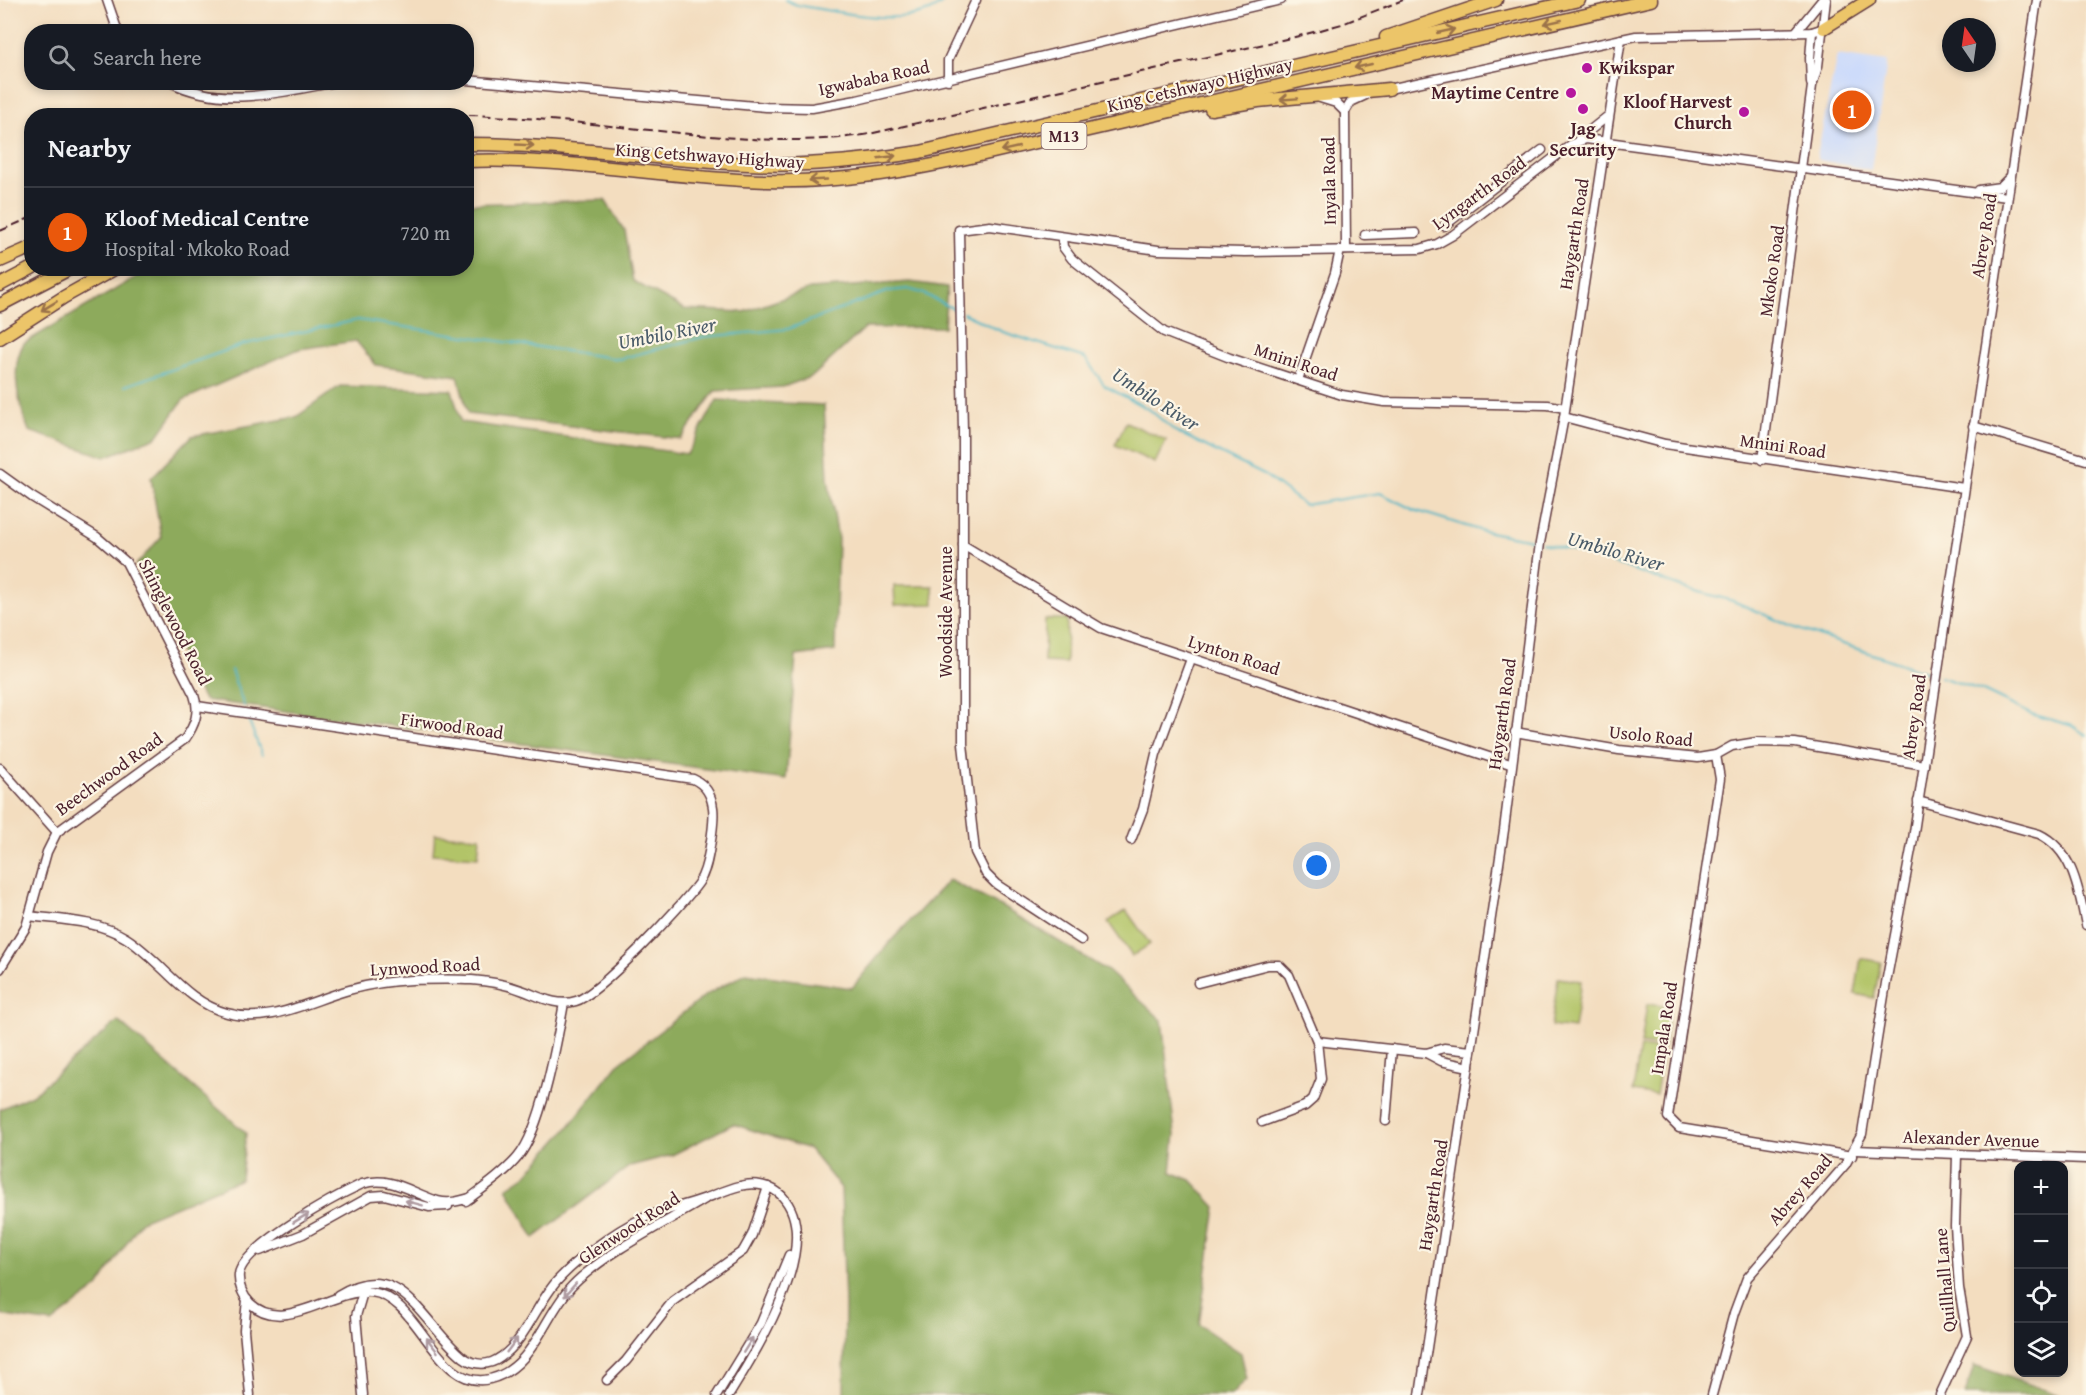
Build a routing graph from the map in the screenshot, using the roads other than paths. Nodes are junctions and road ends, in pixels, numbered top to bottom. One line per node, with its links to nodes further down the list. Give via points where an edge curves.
1 (107, 0): 10 (street)
2 (976, 0): 15 (street, via 948,60)
3 (1281, 0): 15 (street, Igwababa Road)
4 (1496, 0): 14 (highway)
5 (1579, 0): 14 (highway, King Cetshwayo Highway / M13, one-way to 5)
6 (1651, 0): 23 (highway, King Cetshwayo Highway / M13, one-way to 23)
7 (1824, 0): 11 (street, Mkoko Road); 12 (street)
8 (1869, 0): 11 (highway)
9 (2037, 0): 30 (street, Abrey Road)
10 (115, 24)
11 (1818, 30): 12 (street, Inyala Road); 29 (street, Mkoko Road, via 1818,66)
12 (1795, 33): 13 (street, Inyala Road, via 1659,34)
13 (1620, 39): 17 (street, Inyala Road); 22 (street, Haygarth Road)
14 (1299, 64): 26 (highway, King Cetshwayo Highway / M13, one-way to 14, via 564,147 748,164 857,161 920,152)
15 (948, 80): 16 (street, Igwababa Road, via 802,108 668,100)
16 (474, 81)
17 (1389, 89): 20 (highway); 21 (street, Inyala Road, via 1355,99)
18 (193, 90): 19 (street, via 243,98)
19 (290, 90)
20 (1315, 97): 21 (street, Inyala Road, via 1334,102); 23 (highway, one-way to 23, via 1258,101)
21 (1345, 112): 43 (street, Inyala Road)
22 (1608, 116): 24 (street, Lyngarth Road); 25 (street, Haygarth Road)
23 (1101, 127): 28 (highway, King Cetshwayo Highway / M13, one-way to 28, via 884,175 812,181 748,180 534,161)
24 (1579, 140): 25 (street); 34 (street, Lyngarth Road)
25 (1605, 140): 29 (street); 52 (street, Haygarth Road)
26 (474, 144)
27 (1542, 150): 33 (street)
28 (474, 161)
29 (1802, 168): 31 (street); 54 (street, Mkoko Road)
30 (2010, 176): 31 (street, via 1998,188); 32 (street, Abrey Road)
31 (1958, 191): 32 (street)
32 (2007, 197): 53 (street, Abrey Road)
33 (1466, 208): 34 (street); 35 (street)
34 (1474, 219): 41 (street, Lyngarth Road, via 1432,246)
35 (1444, 226)
36 (959, 230): 40 (street, Lyngarth Road, via 990,226); 58 (street, Woodside Avenue)
37 (1416, 234): 39 (street)
38 (1365, 235): 39 (street)
39 (1383, 236): 41 (street)
40 (1062, 237): 43 (street, Lyngarth Road, via 1158,250); 51 (street, Mnini Road, via 1063,248 1072,260 1159,329)
41 (1383, 249): 43 (street, Lyngarth Road)
42 (24, 250): 44 (highway)
43 (1343, 250): 51 (street, Inyala Road)
44 (0, 261)
45 (24, 272): 48 (highway)
46 (56, 276): 49 (highway)
47 (102, 276): 50 (highway, one-way to 50)
48 (0, 285)
49 (0, 305)
50 (0, 338)
51 (1298, 380): 52 (street, Mnini Road, via 1371,402 1548,405)
52 (1564, 413): 54 (street, Mnini Road, via 1665,444); 61 (street, Haygarth Road, via 1537,567)
53 (1973, 426): 55 (street); 57 (street, Abrey Road)
54 (1762, 460): 57 (street, Mnini Road)
55 (2086, 460)
56 (0, 474): 60 (street, Shinglewood Road, via 97,537 126,562)
57 (1964, 488): 64 (street, Abrey Road)
58 (963, 545): 59 (street, Lynton Road, via 1101,628); 71 (street, Woodside Avenue, via 963,744 975,852 996,884)
59 (1191, 658): 63 (street, Lynton Road); 68 (street, via 1156,754 1140,820)
60 (197, 706): 67 (street, Beechwood Road, via 194,725 177,746); 74 (street, Firwood Road, via 669,775 701,783 710,795 713,813 707,862 698,883 598,988 585,998)
61 (1515, 732): 62 (street, Usolo Road, via 1619,750 1698,758); 63 (street, Haygarth Road)
62 (1716, 755): 64 (street, Usolo Road, via 1749,743 1795,743); 82 (street, Impala Road, via 1720,779 1668,1118 1678,1128)
63 (1510, 764): 77 (street, Haygarth Road)
64 (1924, 765): 66 (street, Abrey Road)
65 (0, 768): 67 (street)
66 (1918, 801): 70 (street, via 2052,840 2071,867); 82 (street, Abrey Road, via 1862,1134)
67 (57, 832): 69 (street, Beechwood Road, via 47,852)
68 (1131, 840)
69 (29, 916): 72 (street, Beechwood Road, via 22,936); 74 (street, Lynwood Road, via 85,923 112,931 140,948 198,1000 242,1016 270,1015 361,987 410,980 498,982)
70 (2086, 926)
71 (1082, 940)
72 (0, 969)
73 (1198, 983): 75 (street, via 1268,965 1279,966 1287,972)
74 (564, 1003): 86 (street, via 526,1145 511,1164)
75 (1317, 1041): 76 (street); 81 (street, via 1321,1079 1313,1099)
76 (1392, 1049): 78 (street); 80 (street)
77 (1471, 1051): 78 (street, via 1443,1048); 79 (street, Haygarth Road)
78 (1426, 1053): 79 (street)
79 (1469, 1067): 99 (street, Haygarth Road)
80 (1386, 1121)
81 (1262, 1122)
82 (1853, 1153): 83 (street, Alexander Avenue); 100 (street, Abrey Road, via 1747,1278)
83 (1957, 1155): 84 (street, Alexander Avenue); 101 (street, Quillhall Lane, via 1957,1257 1967,1336)
84 (2086, 1159)
85 (768, 1187): 87 (street, Glenwood Road, via 741,1185); 88 (street, via 790,1207); 94 (street, via 743,1251 673,1301)
86 (470, 1198): 89 (street, one-way to 89, via 461,1204 435,1207 384,1195 371,1196 303,1234); 89 (street, one-way to 86, via 296,1221 368,1182 396,1183 444,1202)
87 (705, 1199): 90 (street, Glenwood Road, one-way to 87, via 384,1284 405,1295 463,1357 472,1363 488,1363 511,1348 553,1287 574,1266 633,1224); 91 (street, Glenwood Road, one-way to 91, via 628,1244 574,1284 524,1357 493,1378 476,1381 455,1372 398,1307 376,1293)
88 (794, 1235): 97 (street, one-way to 88, via 761,1323); 98 (street, via 796,1244 788,1280 771,1326)
89 (254, 1253): 92 (street, via 239,1275)
90 (367, 1282): 91 (street); 93 (street)
91 (363, 1292): 93 (street); 96 (street, via 356,1316)
92 (247, 1300): 93 (street, via 261,1312 283,1315); 95 (street, via 244,1329)
93 (330, 1300)
94 (607, 1380)
95 (250, 1395)
96 (363, 1395)
97 (717, 1395)
98 (729, 1395)
99 (1420, 1395)
100 (1712, 1395)
101 (1940, 1395)

